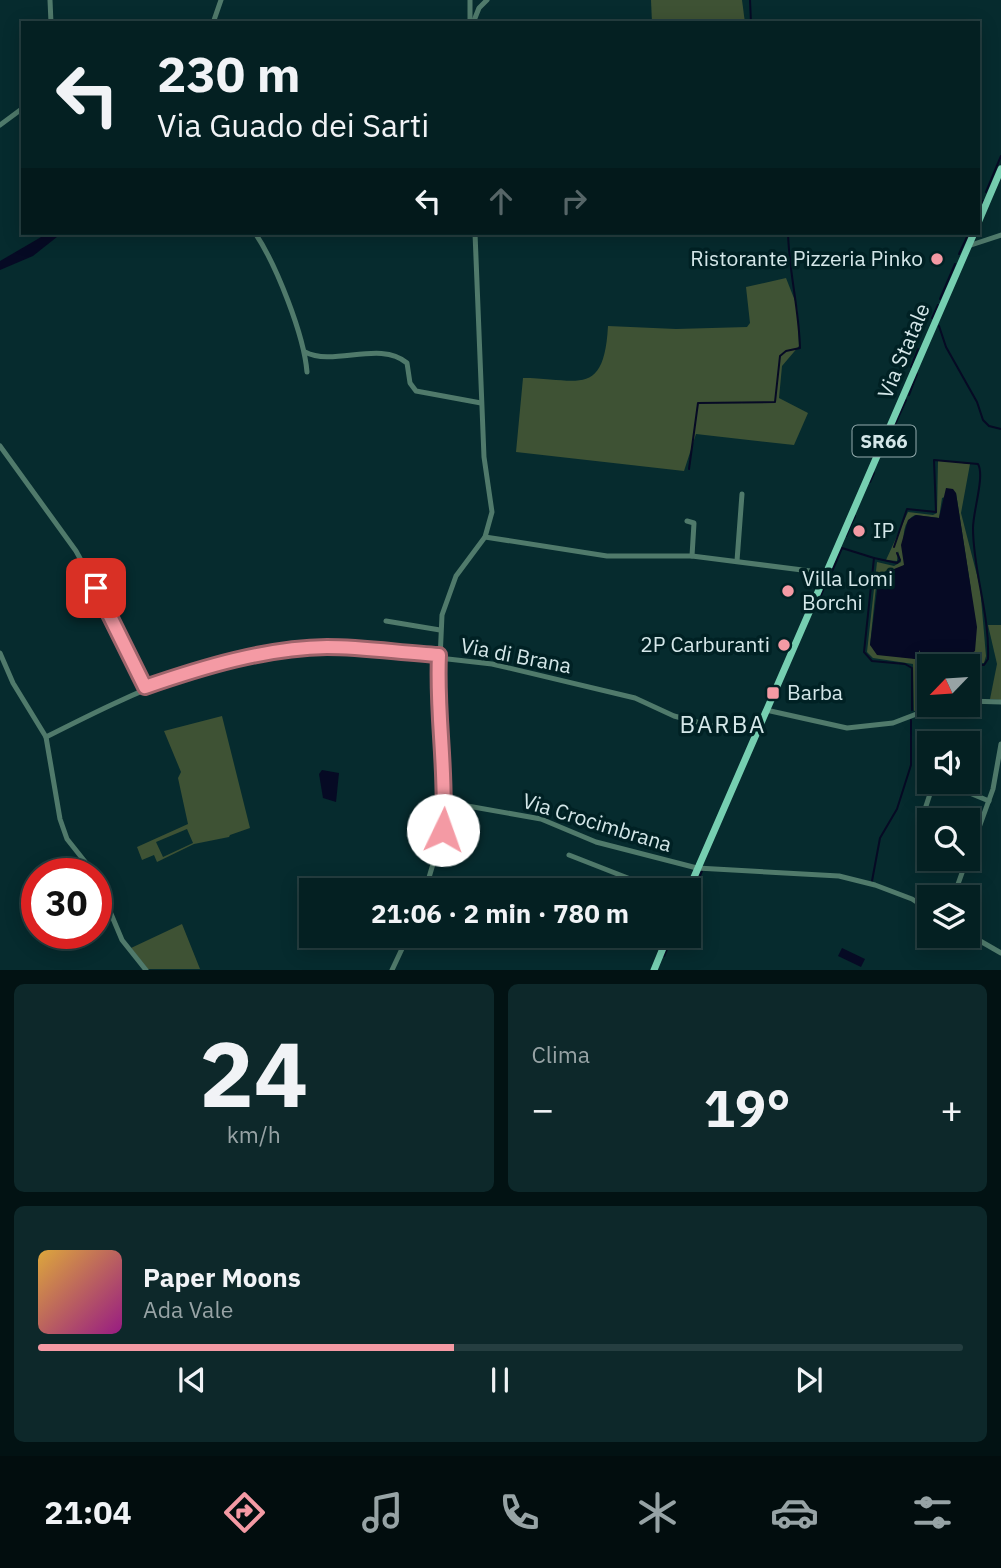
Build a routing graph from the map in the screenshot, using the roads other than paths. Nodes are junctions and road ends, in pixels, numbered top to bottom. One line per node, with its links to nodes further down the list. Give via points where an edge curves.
1 (50, 0): 5 (street)
2 (222, 0): 6 (street)
3 (470, 0): 7 (street)
4 (487, 0): 8 (street)
5 (51, 21)
6 (214, 21)
7 (471, 21)
8 (472, 21)
9 (21, 109): 10 (street)
10 (0, 125)
11 (1001, 169): 12 (main road)
12 (980, 218)
13 (256, 235): 18 (street)
14 (475, 235): 20 (street, Via di Brana)
15 (973, 235): 17 (main road, Via Statale / SR66)
16 (1001, 236): 17 (street)
17 (968, 246): 27 (main road, Via Statale / SR66)
18 (305, 352): 19 (street); 20 (street, via 401,359 407,363 416,391)
19 (307, 372)
20 (481, 403): 24 (street, Via di Brana, via 492,512)
21 (0, 446): 32 (street, via 76,551)
22 (742, 494): 26 (street)
23 (687, 521): 25 (street, via 694,523)
24 (485, 537): 25 (street, via 607,556); 29 (street, Via di Brana, via 456,576)
25 (692, 556): 26 (street)
26 (737, 561): 27 (street)
27 (826, 573): 35 (main road, Via Statale / SR66)
28 (386, 621): 29 (street)
29 (440, 629): 31 (street, Via di Brana)
30 (0, 653): 38 (street)
31 (439, 656): 32 (street, via 327,647 288,651 219,663); 37 (street, Via di Brana, via 635,698 674,716 731,731); 42 (street, via 438,721)
32 (145, 687): 38 (street)
33 (980, 701): 34 (street)
34 (1001, 702)
35 (766, 710): 36 (street, via 846,728 893,723); 37 (main road, Via Statale / SR66)
36 (917, 714)
37 (756, 732): 46 (main road, Via Statale / SR66)
38 (46, 737): 45 (street, via 60,819 67,839)
39 (1001, 744): 41 (street)
40 (972, 794): 41 (street)
41 (989, 801): 43 (street)
42 (445, 802): 46 (street, Via Crocimbrana, via 541,818 596,842); 47 (street, via 443,830)
43 (980, 824)
44 (569, 855): 48 (street)
45 (82, 858)
46 (697, 868): 49 (main road, SR66); 50 (street, Via Crocimbrana, via 839,876)
47 (429, 878)
48 (628, 878)
49 (693, 878)
50 (917, 903)
51 (112, 916): 56 (street, via 122,940)
52 (980, 941): 55 (street)
53 (403, 948): 57 (street)
54 (663, 948): 58 (main road)
55 (1001, 953)
56 (146, 970)
57 (393, 970)
58 (654, 970)

